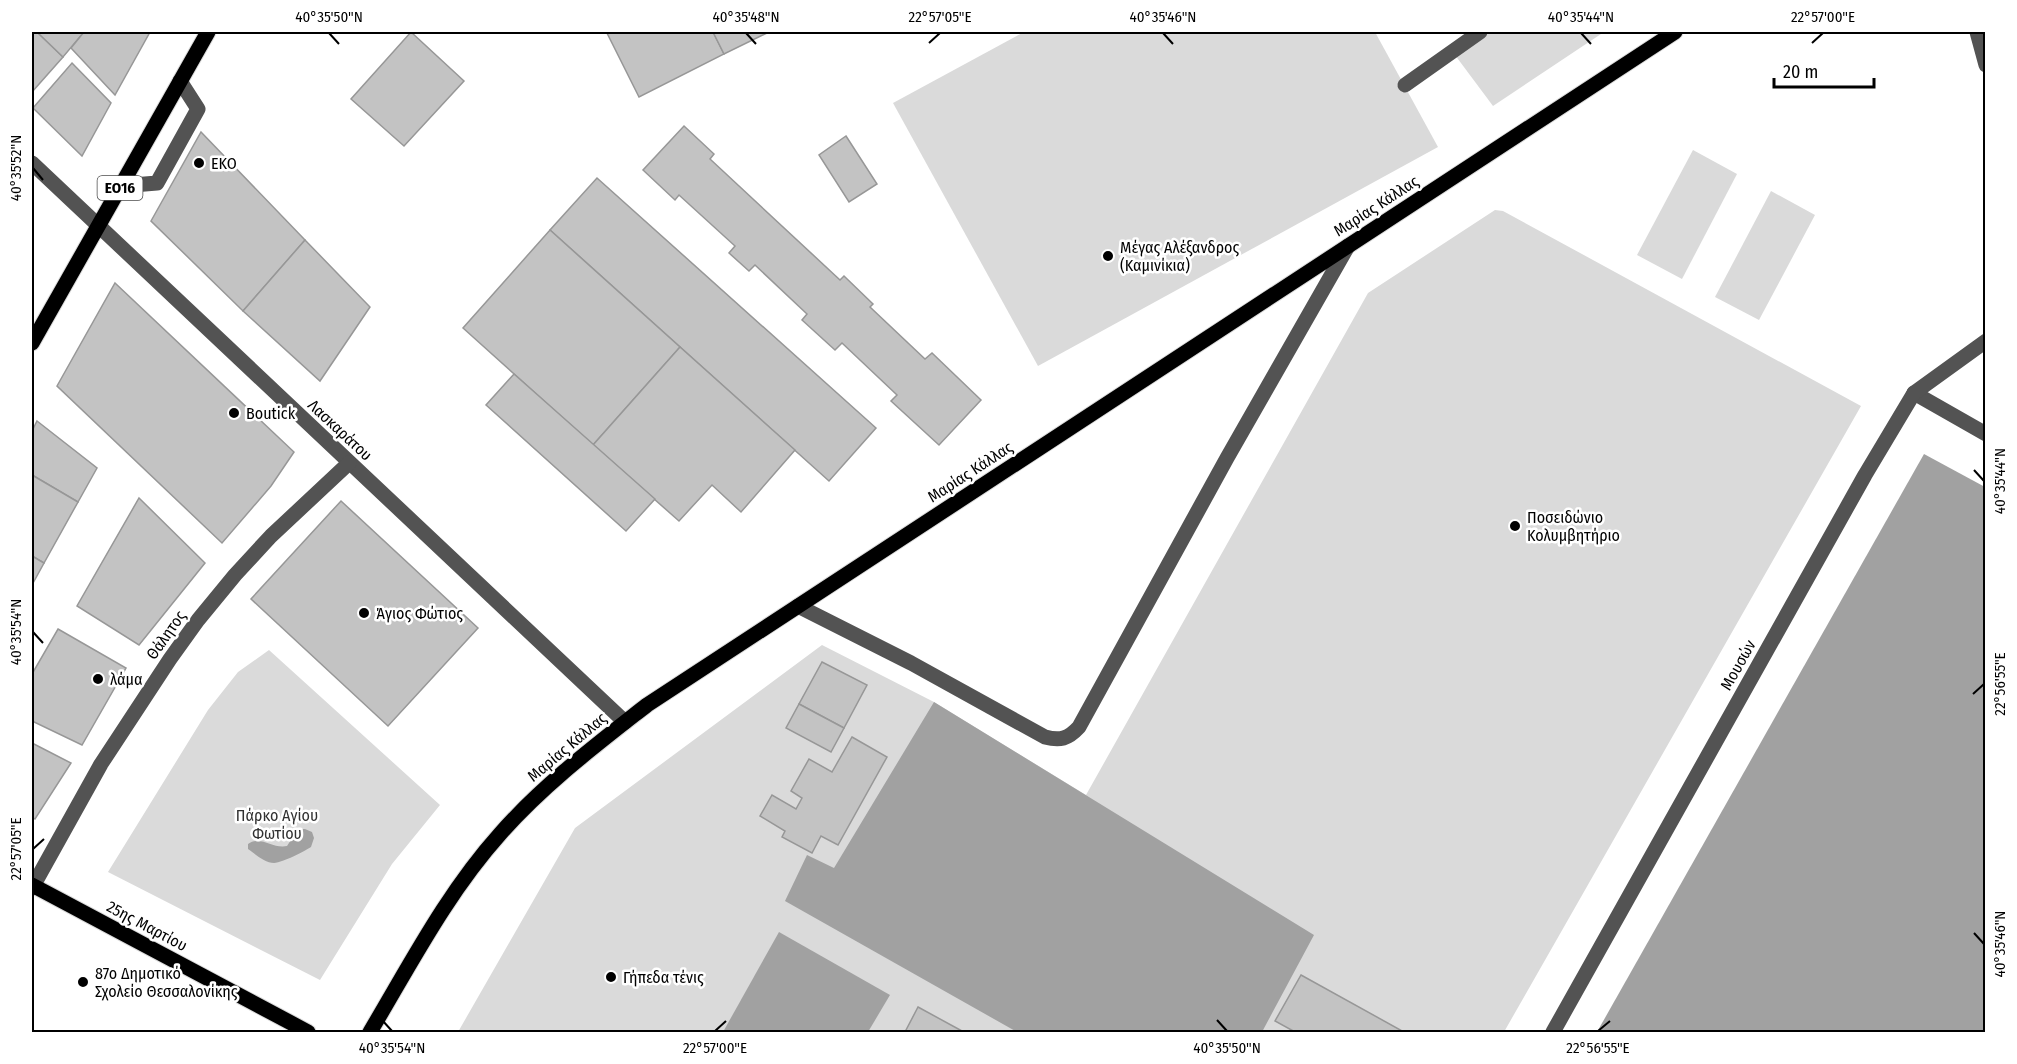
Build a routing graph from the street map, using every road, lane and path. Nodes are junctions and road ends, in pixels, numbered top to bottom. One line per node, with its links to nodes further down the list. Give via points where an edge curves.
1 (208, 32): 6 (main road, ΕΟ16)
2 (1480, 32): 7 (street)
3 (1675, 32): 11 (main road, Μαρίας Κάλλας)
4 (1977, 32): 5 (street)
5 (1986, 65)
6 (180, 81): 9 (main road, ΕΟ16); 9 (street, via 198,110 157,183)
7 (1405, 85)
8 (32, 163): 10 (street, Λασκαράτου)
9 (121, 186): 10 (main road, ΕΟ16)
10 (99, 226): 13 (main road, ΕΟ16); 16 (street, Λασκαράτου)
11 (1348, 246): 17 (main road, Μαρίας Κάλλας); 17 (street, via 1079,728 1070,737 1045,737)
12 (1986, 341): 14 (street, Μουσών)
13 (32, 343)
14 (1914, 393): 15 (street); 22 (street, Μουσών)
15 (1986, 434)
16 (349, 463): 18 (street, Λασκαράτου); 19 (street, Θάλητος, via 271,536 198,620 101,764)
17 (798, 606): 18 (main road, Μαρίας Κάλλας)
18 (625, 722): 21 (main road, Μαρίας Κάλλας, via 532,800 498,836 450,898)
19 (32, 886): 20 (main road, 25ης Μαρτίου)
20 (308, 1032)
21 (370, 1032)
22 (1553, 1032)

